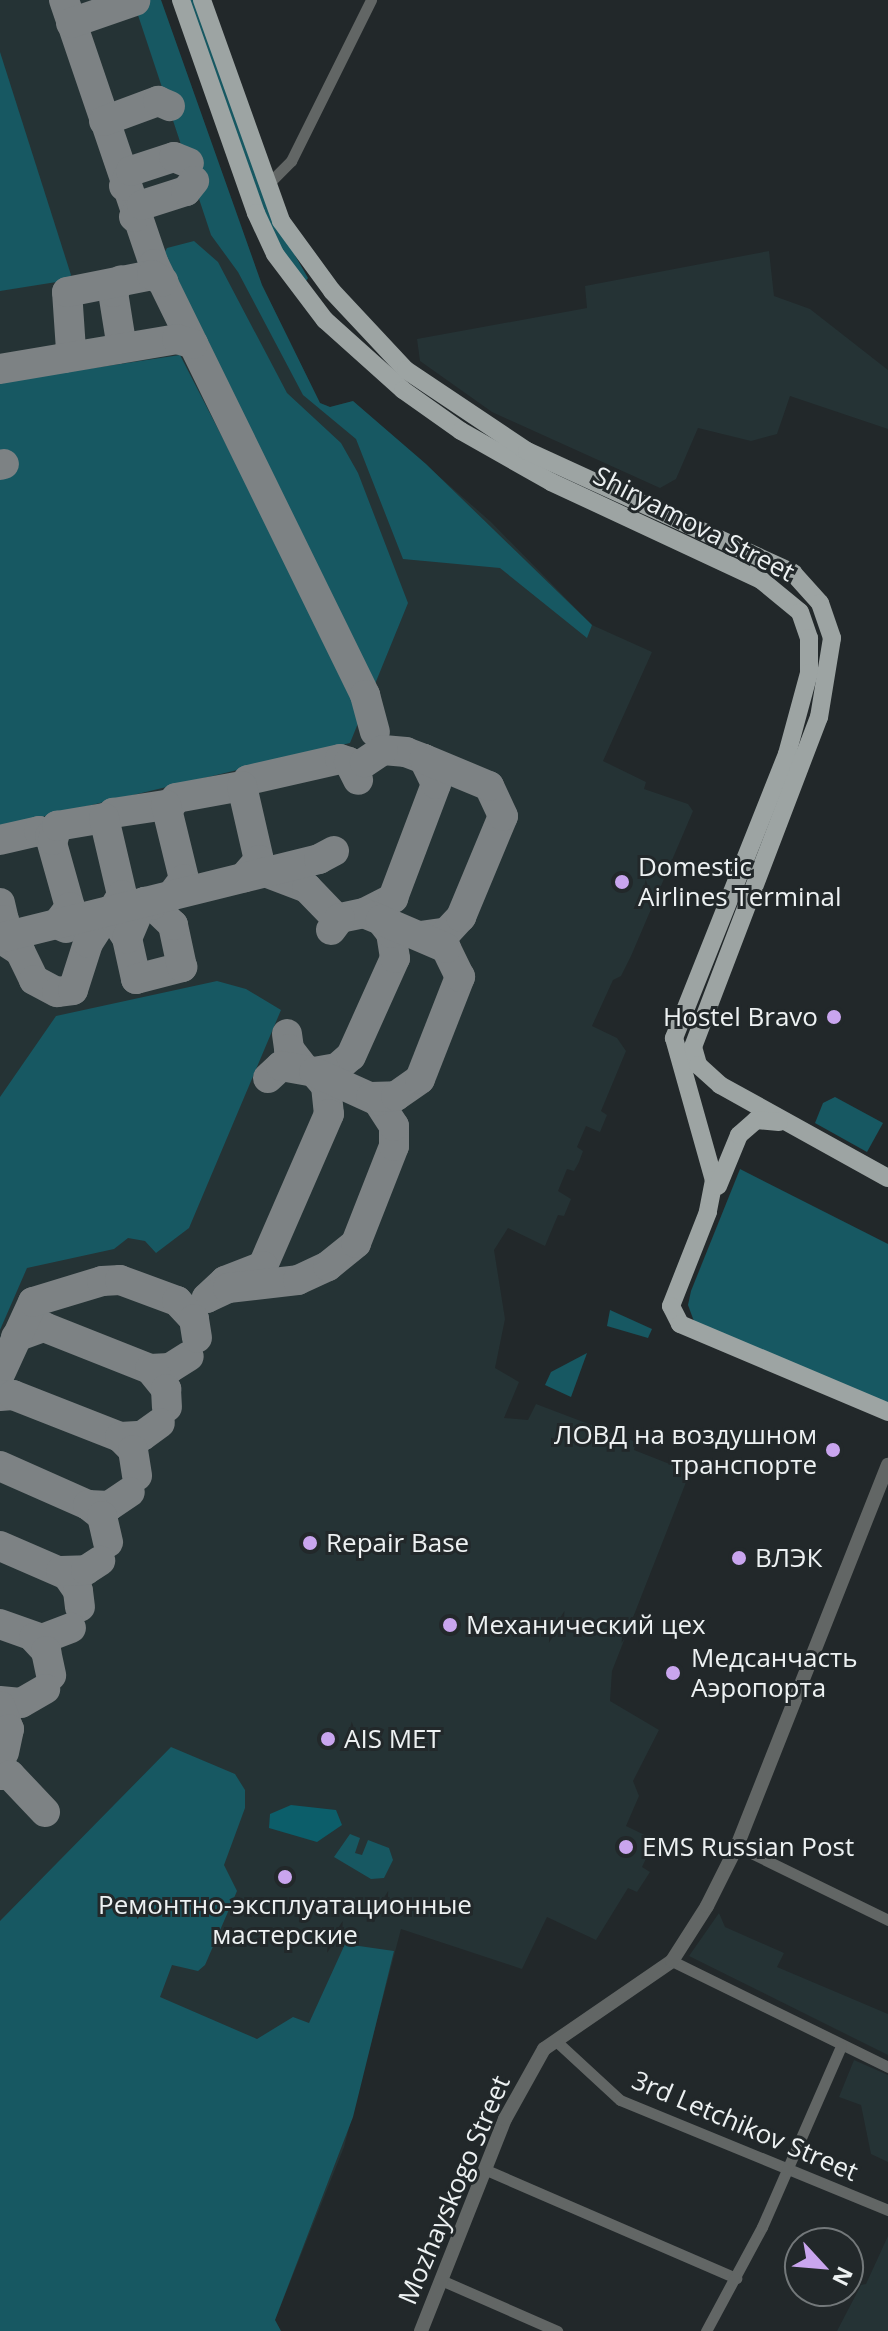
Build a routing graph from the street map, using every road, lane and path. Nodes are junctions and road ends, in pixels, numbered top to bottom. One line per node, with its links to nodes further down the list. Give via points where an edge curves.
1 (181, 0): 6 (main road, Shiryamova Street, via 256,213)
2 (202, 0): 4 (main road, Shiryamova Street)
3 (371, 0): 4 (street, via 291,161)
4 (267, 185): 5 (main road, Shiryamova Street, via 281,221)
5 (315, 269): 6 (main road, via 320,280 315,291); 7 (main road, Shiryamova Street)
6 (297, 288): 8 (main road, Shiryamova Street)
7 (373, 336): 8 (main road, via 355,326 347,332); 9 (main road, Shiryamova Street, via 434,392 503,437 793,573 820,603 832,638 819,717 693,1047 707,1076)
8 (364, 356): 11 (main road, Shiryamova Street, via 432,411 499,454 781,592 805,623 809,673 787,754 674,1038 713,1171)
9 (794, 1125): 10 (main road, Shiryamova Street); 11 (main road, via 766,1118 739,1135)
10 (888, 1178)
11 (708, 1212): 12 (main road, Shiryamova Street, via 672,1298 675,1318)
12 (888, 1412)
13 (888, 1465): 14 (street, Mozhayskogo Street)
14 (737, 1846): 15 (street); 16 (street, Mozhayskogo Street)
15 (888, 1920)
16 (672, 1961): 17 (street, Mozhayskogo Street); 18 (street)
17 (556, 2041): 20 (street, 3rd Letchikov Street, via 620,2100); 21 (street, Mozhayskogo Street, via 544,2049 523,2083)
18 (841, 2046): 19 (street); 20 (street)
19 (888, 2067)
20 (789, 2166): 22 (street, 3rd Letchikov Street); 23 (street)
21 (484, 2169): 23 (street); 24 (street, Mozhayskogo Street)
22 (888, 2210)
23 (736, 2278): 27 (street)
24 (441, 2280): 25 (street, Mozhayskogo Street); 26 (street)
25 (421, 2331)
26 (557, 2331)
27 (706, 2331)

